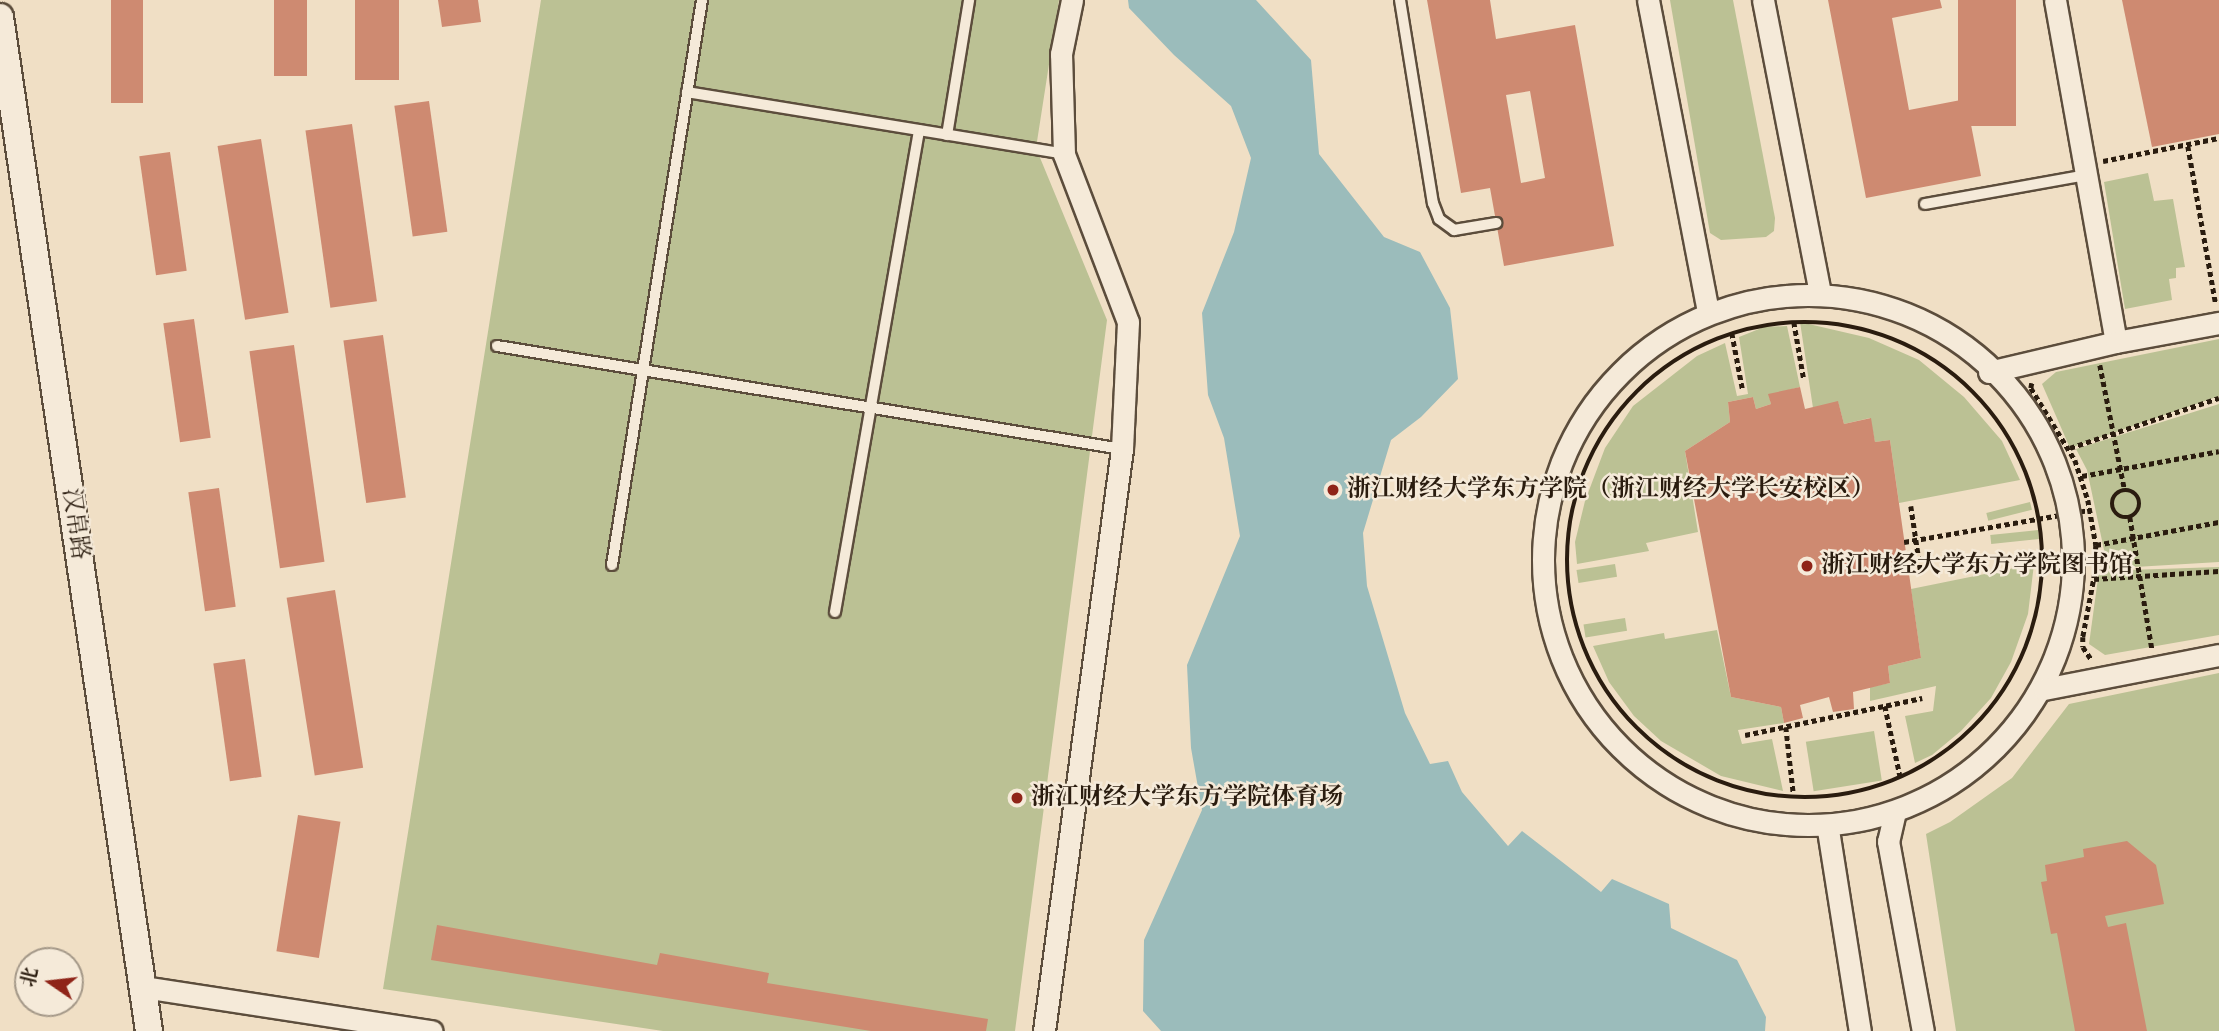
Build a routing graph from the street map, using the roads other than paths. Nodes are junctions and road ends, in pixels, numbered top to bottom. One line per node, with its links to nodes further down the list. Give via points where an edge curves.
1 (702, 0): 9 (lane)
2 (969, 0): 11 (lane)
3 (1072, 0): 12 (street, via 1061,54)
4 (1400, 0): 15 (lane, via 1439,219 1454,230)
5 (1648, 0): 17 (street)
6 (1763, 0): 16 (street)
7 (2055, 0): 13 (street)
8 (0, 17): 31 (street, 汉帛路)
9 (687, 92): 10 (lane); 21 (lane)
10 (919, 130): 11 (lane); 23 (lane)
11 (947, 135): 12 (lane)
12 (1064, 154): 24 (street, via 1128,322)
13 (2092, 168): 14 (lane); 19 (street)
14 (1925, 204)
15 (1496, 223)
16 (1821, 292): 17 (street); 22 (street, via 1931,326)
17 (1707, 307): 30 (street, via 1601,390 1542,499 1544,629 1605,735 1704,802)
18 (2218, 317): 19 (street)
19 (2116, 342): 22 (street)
20 (497, 346): 21 (lane)
21 (643, 370): 23 (lane); 25 (lane)
22 (1989, 372): 28 (street, via 2009,387 2054,459 2079,512 2074,533 2074,610)
23 (870, 408): 24 (lane); 26 (lane)
24 (1122, 449): 35 (street)
25 (612, 565)
26 (835, 612)
27 (2219, 655): 28 (street)
28 (2044, 690): 29 (street, via 1969,770)
29 (1894, 816): 30 (street); 37 (street, via 1888,841)
30 (1828, 830): 36 (street)
31 (143, 987): 32 (street); 33 (street, 汉帛路)
32 (352, 1025): 34 (street)
33 (149, 1031)
34 (432, 1031)
35 (1044, 1031)
36 (1860, 1031)
37 (1923, 1031)

